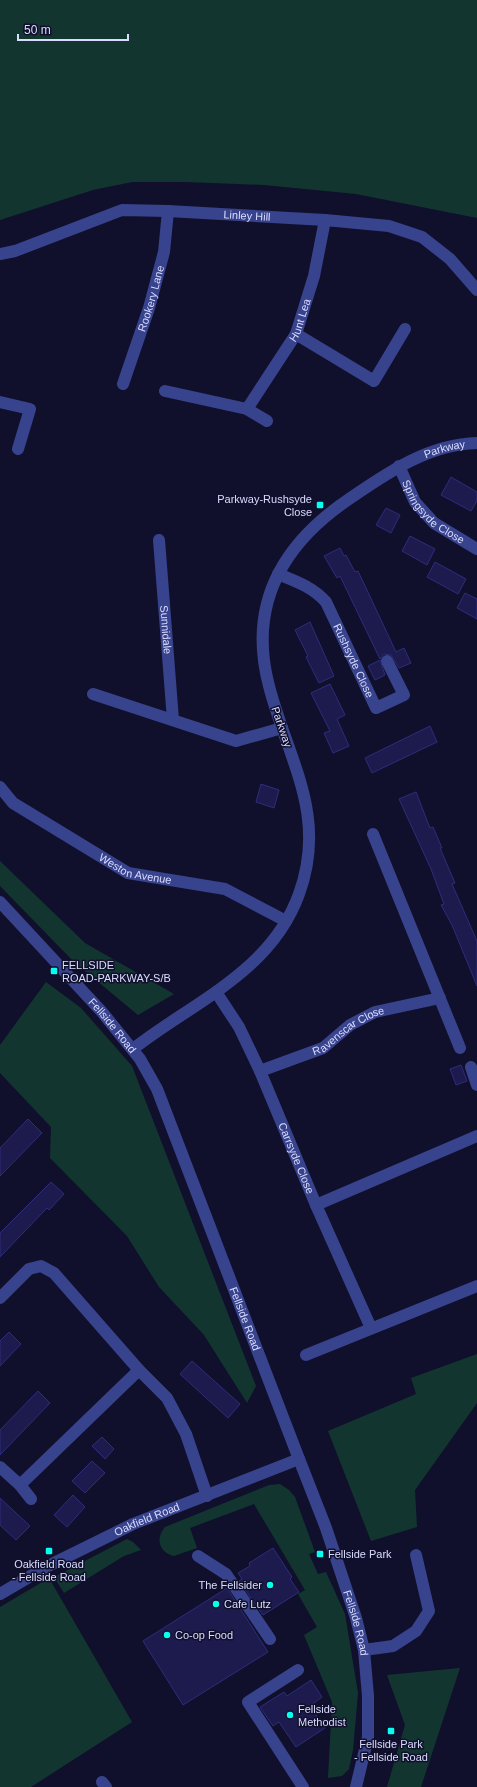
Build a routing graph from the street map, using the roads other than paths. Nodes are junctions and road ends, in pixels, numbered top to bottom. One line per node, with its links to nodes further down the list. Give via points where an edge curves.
1 (168, 211): 2 (street, Linley Hill); 3 (street, Linley Hill, via 122,210 15,251); 7 (street, Rookery Lane, via 162,259 149,308)
2 (325, 220): 4 (street, Linley Hill, via 389,226 422,238 450,259); 6 (street, Hunt Lea, via 314,276)
3 (0, 254)
4 (477, 290)
5 (405, 329): 6 (street, via 374,381)
6 (296, 334): 10 (street, Hunt Lea)
7 (123, 384)
8 (165, 391): 10 (street)
9 (0, 402): 13 (street, via 30,409)
10 (247, 409): 11 (street)
11 (267, 421)
12 (477, 443): 14 (street, Parkway, via 440,449)
13 (18, 449)
14 (399, 466): 16 (street, Springsyde Close, via 415,502 434,523); 17 (street, Parkway, via 317,522 300,540)
15 (159, 540): 20 (street, Sunnidale)
16 (477, 549)
17 (278, 574): 18 (street, Rushsyde Close, via 317,592 326,602 376,708 404,695); 21 (street, Parkway, via 270,593 263,637 268,686)
18 (387, 661)
19 (94, 694): 20 (street)
20 (173, 720): 21 (street, via 236,741)
21 (282, 728): 25 (street, Parkway, via 307,803 309,850 299,896)
22 (0, 787): 25 (street, Weston Avenue, via 13,803 128,873 225,889)
23 (373, 834): 27 (street)
24 (0, 902): 29 (street, Fellside Road)
25 (286, 921): 26 (street, Parkway, via 265,951)
26 (216, 992): 29 (street, Parkway); 31 (street, Carrsyde Close, via 239,1027)
27 (440, 998): 28 (street); 31 (street, Ravenscar Close, via 375,1012 350,1025 323,1048)
28 (460, 1048)
29 (133, 1049): 40 (street, Fellside Road, via 157,1089)
30 (471, 1066): 32 (street)
31 (260, 1070): 34 (street, Carrsyde Close)
32 (477, 1085)
33 (477, 1136): 34 (street)
34 (316, 1205): 37 (street, Carrsyde Close)
35 (477, 1286): 37 (street)
36 (0, 1298): 39 (street, via 29,1269 41,1266 54,1273)
37 (371, 1328): 38 (street)
38 (306, 1355)
39 (139, 1370): 42 (street); 43 (street, via 167,1398 186,1434)
40 (300, 1459): 43 (street, Oakfield Road); 49 (street, Fellside Road, via 326,1528)
41 (0, 1467): 42 (street)
42 (20, 1485): 44 (street)
43 (207, 1496): 47 (street, Oakfield Road, via 133,1524 46,1567)
44 (31, 1499)
45 (416, 1555): 49 (street, via 429,1611 416,1631 393,1646)
46 (198, 1556): 48 (street, via 226,1574)
47 (0, 1594)
48 (270, 1639)
49 (364, 1650): 52 (street, Fellside Road, via 368,1737)
50 (298, 1670): 51 (street, via 248,1702)
51 (303, 1787)
52 (356, 1787)

